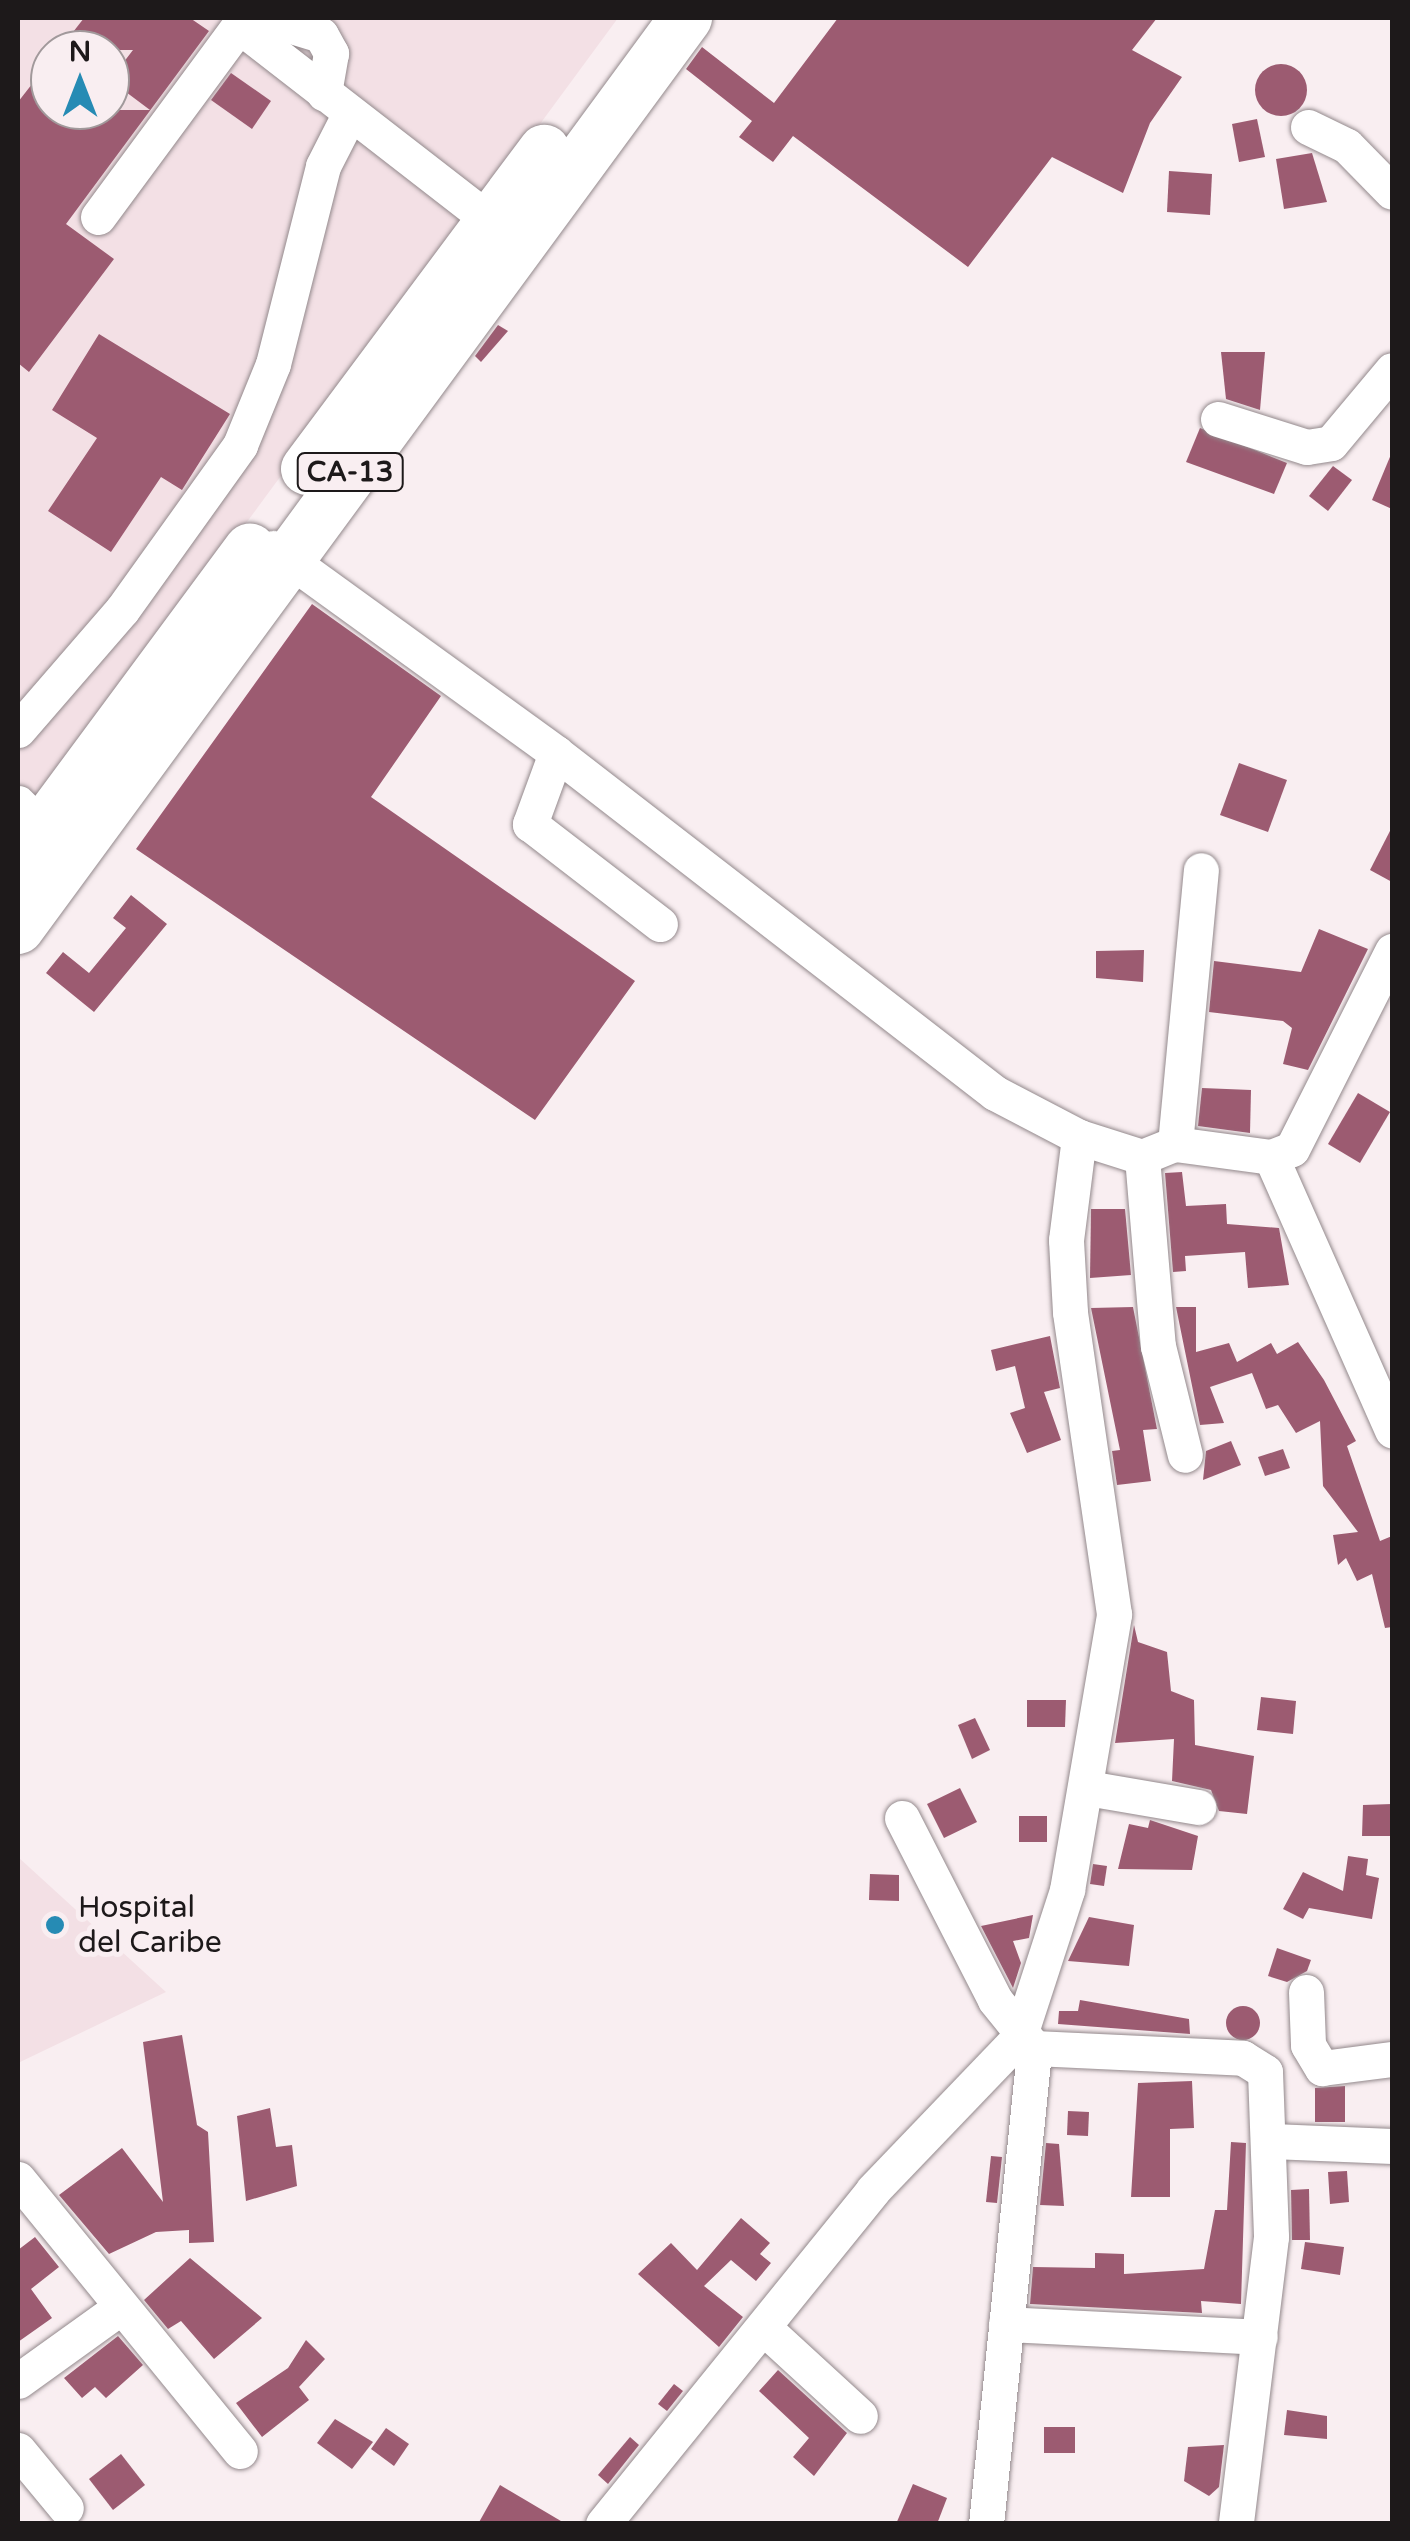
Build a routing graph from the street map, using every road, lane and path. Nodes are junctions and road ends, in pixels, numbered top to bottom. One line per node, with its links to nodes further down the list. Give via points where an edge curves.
1 (644, 18): 7 (highway, CA-13)
2 (686, 18): 10 (highway, CA-13)
3 (336, 104): 6 (street, via 239,26); 7 (street); 11 (street, via 273,364 240,445 122,610)
4 (1308, 127): 5 (street, via 1347,146)
5 (1392, 192)
6 (98, 217)
7 (490, 221): 10 (highway, CA-13)
8 (1392, 370): 9 (street, via 1331,443 1306,447)
9 (1218, 419)
10 (273, 547): 12 (street); 13 (highway, CA-13); 16 (highway, CA-13)
11 (18, 730)
12 (556, 753): 15 (street, via 530,824); 19 (street, via 995,1093)
13 (26, 831)
14 (1200, 870): 20 (street)
15 (660, 924)
16 (18, 928)
17 (1388, 965): 18 (street); 22 (street, via 1308,1132)
18 (1392, 1014)
19 (1079, 1136): 21 (street); 25 (street, via 1066,1240 1070,1312 1114,1614)
20 (1175, 1144): 21 (street); 22 (street)
21 (1142, 1157): 24 (street, via 1158,1346)
22 (1271, 1157): 23 (street)
23 (1392, 1430)
24 (1185, 1454)
25 (1087, 1788): 26 (street); 29 (street)
26 (1198, 1807)
27 (902, 1818): 29 (street)
28 (1306, 1992): 30 (street, via 1308,2045 1322,2068)
29 (1027, 2043): 31 (street, via 1256,2061); 35 (street); 36 (street, via 873,2190)
30 (1392, 2059)
31 (1272, 2141): 32 (street); 37 (street)
32 (1392, 2146)
33 (18, 2180): 34 (street)
34 (121, 2307): 38 (street); 41 (street)
35 (1006, 2324): 37 (street); 44 (street)
36 (764, 2328): 39 (street); 43 (street)
37 (1260, 2336): 45 (street)
38 (18, 2381)
39 (860, 2416)
40 (18, 2450): 42 (street)
41 (240, 2451)
42 (66, 2508)
43 (602, 2524)
44 (986, 2524)
45 (1236, 2524)

